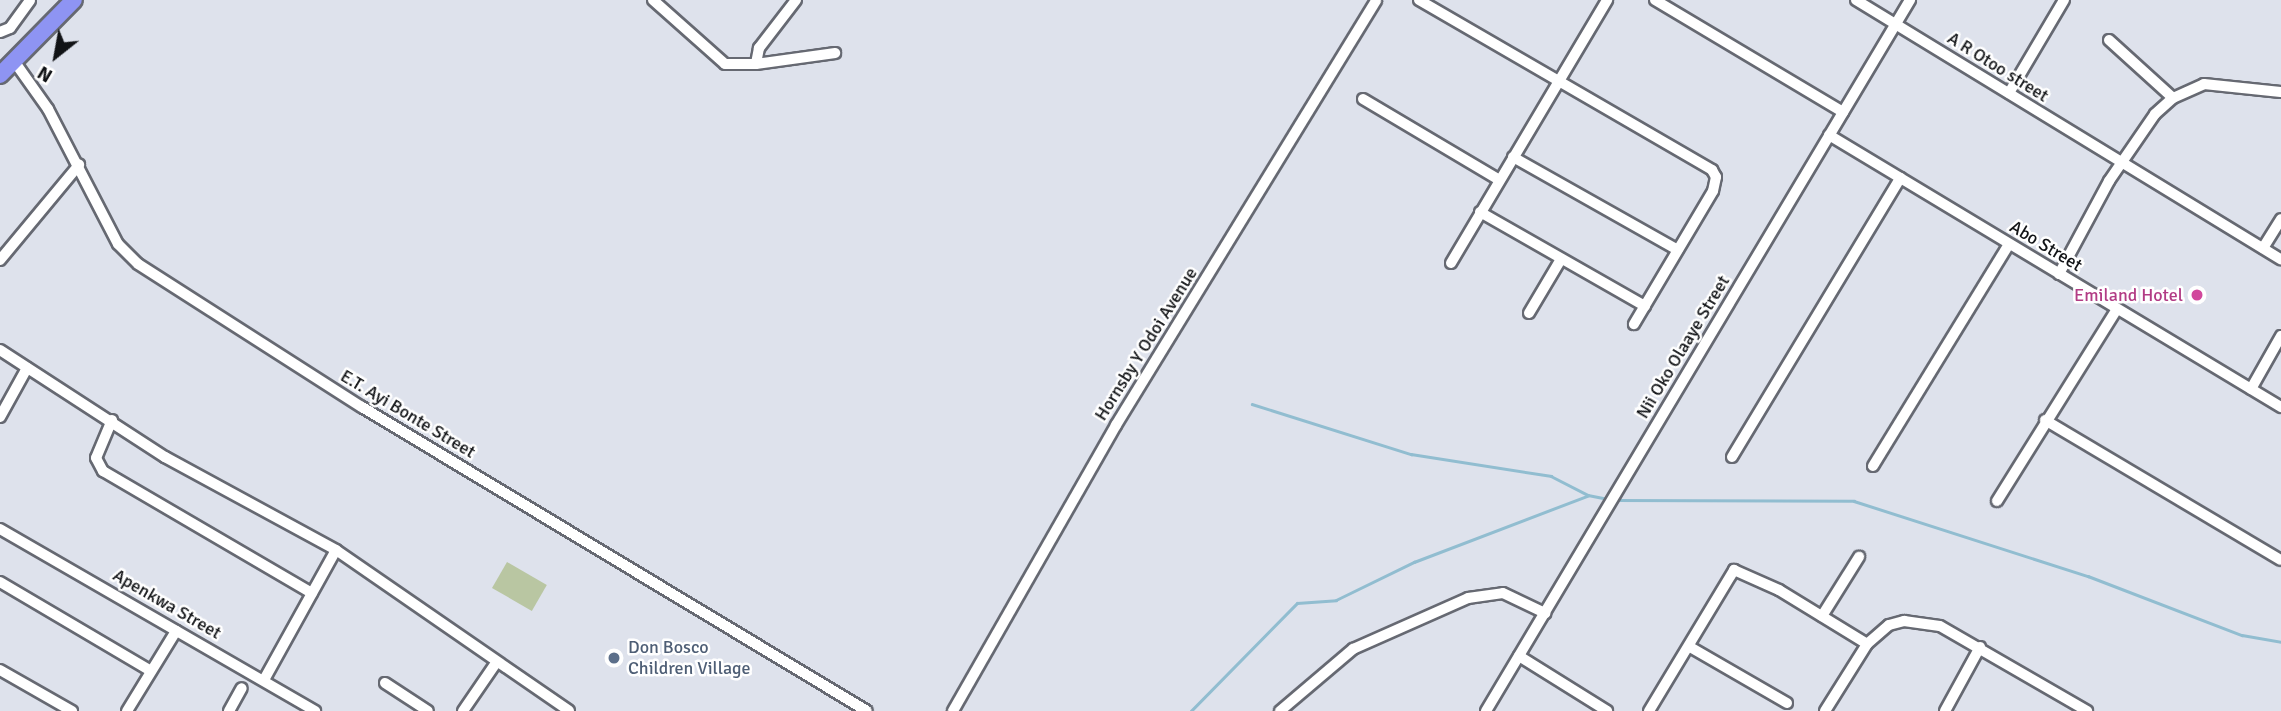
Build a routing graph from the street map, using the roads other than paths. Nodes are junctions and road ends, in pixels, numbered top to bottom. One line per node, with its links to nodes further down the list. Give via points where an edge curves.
1 (30, 0): 13 (street, via 9,28)
2 (74, 0): 16 (highway)
3 (653, 0): 17 (street, via 725,64)
4 (796, 0): 17 (street, via 759,48)
5 (1376, 0): 85 (street, Hornsby Y Odoi Avenue, via 1116,425)
6 (1419, 0): 19 (street)
7 (1607, 0): 19 (street)
8 (1655, 0): 24 (street)
9 (1856, 0): 12 (street, A R Otoo street)
10 (1910, 0): 12 (street, Nii Oko Olaaye Street)
11 (2064, 0): 21 (street)
12 (1896, 24): 21 (street, A R Otoo street); 24 (street, Nii Oko Olaaye Street)
13 (0, 32)
14 (2109, 40): 22 (street)
15 (835, 52): 17 (street)
16 (14, 61): 18 (highway); 28 (street, E.T. Ayi Bonte Street)
17 (756, 64)
18 (0, 75)
19 (1559, 79): 26 (street); 35 (street, via 1712,170 1716,183)
20 (2281, 91): 22 (street, via 2204,84)
21 (2009, 93): 27 (street, A R Otoo street)
22 (2173, 98): 27 (street, via 2155,114)
23 (1363, 99): 30 (street)
24 (1843, 113): 25 (street, Nii Oko Olaaye Street)
25 (1829, 135): 29 (street, Abo Street); 62 (street, Nii Oko Olaaye Street)
26 (1513, 157): 30 (street); 35 (street)
27 (2120, 164): 34 (street, A R Otoo street); 40 (street)
28 (79, 165): 37 (street); 84 (street, E.T. Ayi Bonte Street, via 118,244 182,295)
29 (1900, 178): 33 (street, Abo Street); 53 (street)
30 (1498, 179): 31 (street)
31 (1480, 212): 36 (street); 39 (street)
32 (2281, 219): 34 (street)
33 (2009, 244): 40 (street, Abo Street); 54 (street)
34 (2263, 248): 38 (street, A R Otoo street)
35 (1678, 250): 41 (street)
36 (1561, 258): 41 (street); 43 (street)
37 (0, 260)
38 (2281, 260)
39 (1451, 263)
40 (2059, 274): 42 (street, Abo Street)
41 (1645, 306): 44 (street)
42 (2117, 309): 48 (street, Abo Street); 51 (street)
43 (1529, 313)
44 (1634, 324)
45 (2281, 336): 48 (street)
46 (0, 350): 47 (street)
47 (27, 368): 50 (street); 52 (street)
48 (2250, 389): 49 (street, Abo Street)
49 (2281, 407)
50 (0, 417)
51 (2045, 419): 55 (street); 59 (street)
52 (112, 420): 57 (street, via 165,457); 61 (street, via 96,458 103,471)
53 (1732, 457)
54 (1873, 466)
55 (1997, 501)
56 (0, 529): 64 (street, Apenkwa Street)
57 (337, 550): 61 (street); 69 (street)
58 (1859, 558): 63 (street)
59 (2281, 560)
60 (0, 582): 71 (street)
61 (312, 593): 72 (street)
62 (1545, 613): 68 (street, Nii Oko Olaaye Street); 86 (street, via 1503,593 1468,598 1353,649)
63 (1822, 616): 65 (street); 66 (street, via 1755,577 1734,570)
64 (176, 631): 71 (street); 72 (street, Apenkwa Street)
65 (1867, 644): 67 (street, via 1897,623 1940,626); 90 (street)
66 (1690, 647): 76 (street); 89 (street)
67 (1980, 647): 75 (street); 91 (street)
68 (1519, 656): 87 (street, Nii Oko Olaaye Street); 88 (street)
69 (496, 663): 82 (street); 83 (street)
70 (0, 670): 77 (street)
71 (152, 671): 78 (street)
72 (265, 678): 80 (street, Apenkwa Street)
73 (385, 683): 81 (street)
74 (242, 688): 79 (street)
75 (2070, 700): 92 (street); 93 (street)
76 (1787, 703)
77 (72, 711)
78 (127, 711)
79 (229, 711)
80 (315, 711)
81 (428, 711)
82 (463, 711)
83 (569, 711)
84 (867, 711)
85 (953, 711)
86 (1280, 711)
87 (1486, 711)
88 (1607, 711)
89 (1649, 711)
90 (1825, 711)
91 (1945, 711)
92 (2063, 711)
93 (2087, 711)

